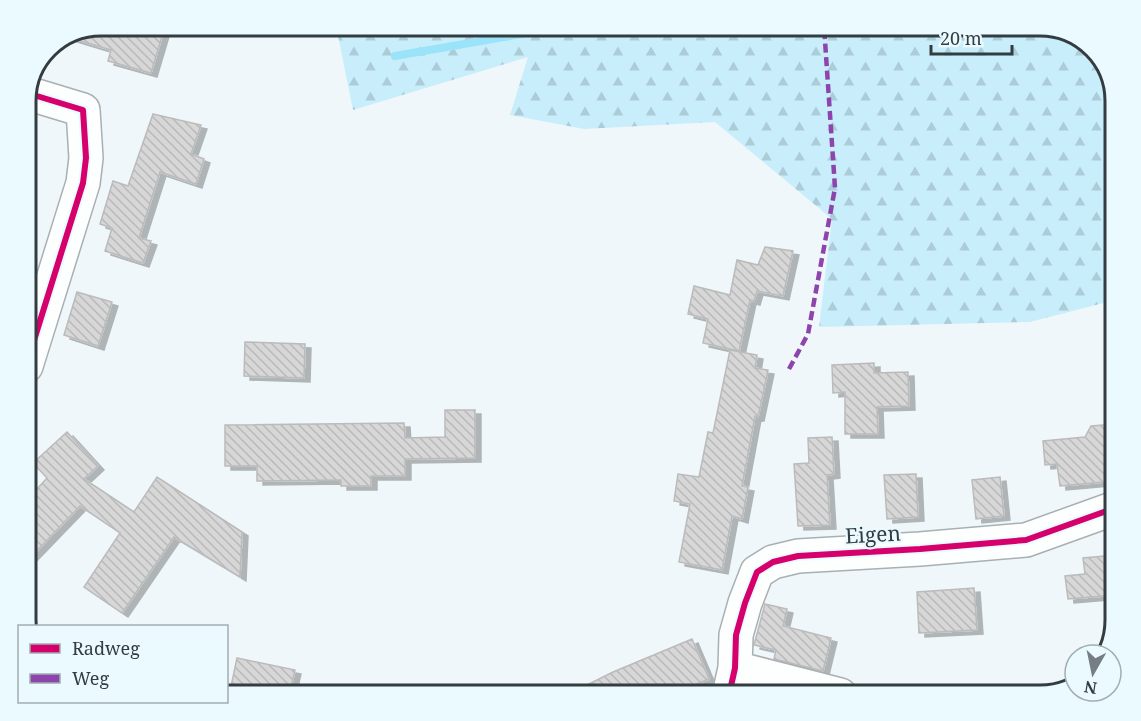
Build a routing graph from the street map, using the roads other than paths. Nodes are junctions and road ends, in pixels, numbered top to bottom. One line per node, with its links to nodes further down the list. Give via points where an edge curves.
1 (36, 96): 2 (street, via 83,110 86,158 83,183)
2 (36, 334)
3 (1105, 512): 4 (street, Eigen, via 1026,540 798,556 773,562 757,572 745,603 736,635)
4 (732, 682): 5 (street, Eigen)
5 (755, 685)

